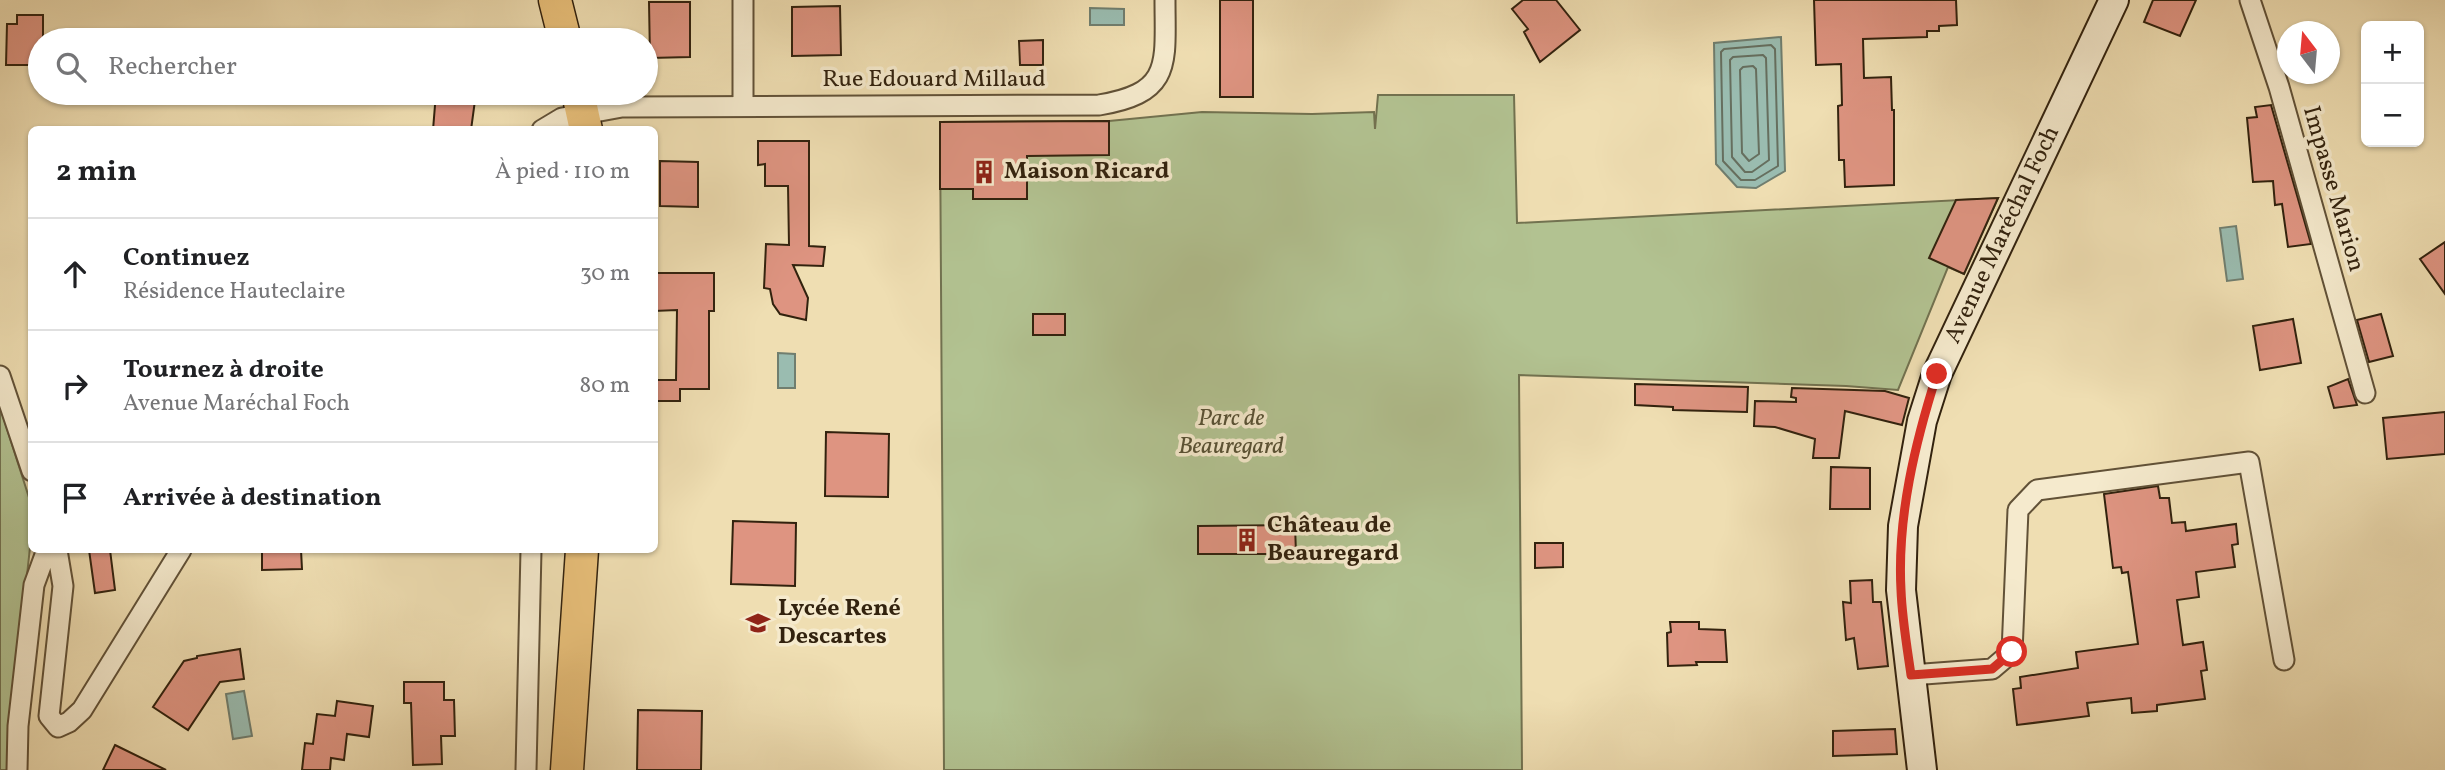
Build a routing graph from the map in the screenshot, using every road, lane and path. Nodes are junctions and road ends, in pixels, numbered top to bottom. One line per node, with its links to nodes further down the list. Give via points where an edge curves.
1 (555, 0): 6 (main road)
2 (743, 0): 7 (street)
3 (1165, 0): 7 (street, Rue Edouard Millaud, via 1162,71 1150,87 1126,101 1099,105)
4 (2114, 0): 19 (main road, Avenue Maréchal Foch, via 1937,374 1922,421 1903,526 1901,590)
5 (2250, 0): 11 (street, Impasse Marion)
6 (562, 28)
7 (743, 106): 8 (street, Rue Edouard Millaud, via 622,107)
8 (582, 112): 9 (street, Rue Edouard Millaud)
9 (549, 126)
10 (0, 376): 12 (street)
11 (2365, 394)
12 (28, 459)
13 (49, 553): 20 (street, via 34,585)
14 (57, 553): 15 (street, via 63,586 49,716 58,727 82,710)
15 (179, 553)
16 (531, 553): 21 (street)
17 (582, 553): 22 (main road)
18 (2284, 660): 19 (street, via 2249,462 2037,490 2018,510 2012,652 1992,669)
19 (1911, 675): 23 (main road, Avenue Maréchal Foch)
20 (17, 770)
21 (526, 770)
22 (567, 770)
23 (1922, 770)

